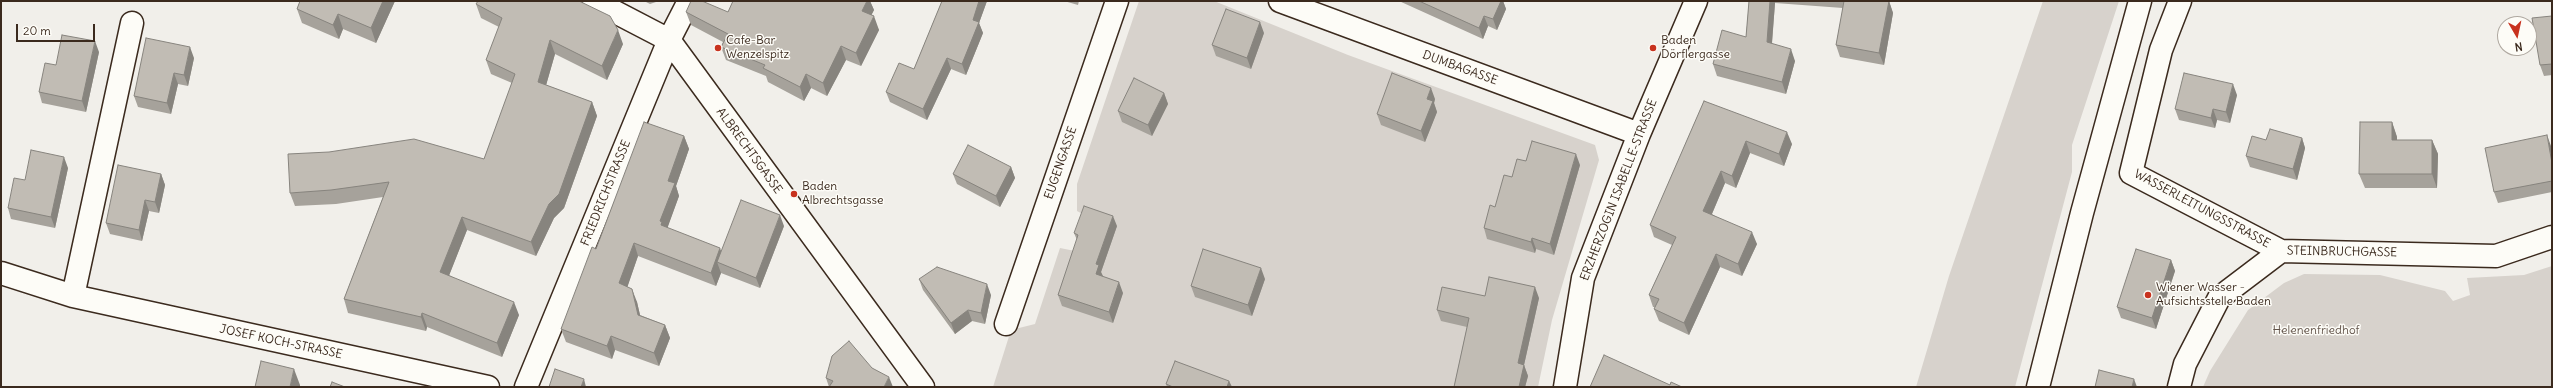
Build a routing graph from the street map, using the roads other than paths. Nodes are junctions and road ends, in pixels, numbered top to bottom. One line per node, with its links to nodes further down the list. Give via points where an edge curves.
1 (594, 1): 9 (street, ALBRECHTSGASSE)
2 (689, 1): 9 (street, FRIEDRICHSTRASSE)
3 (1117, 1): 15 (street, EUGENGASSE)
4 (1280, 1): 10 (street, DUMBAGASSE)
5 (1696, 1): 10 (street, ERZHERZOGIN ISABELLE-STRASSE)
6 (2140, 1): 20 (street)
7 (2180, 1): 12 (street, WASSERLEITUNGSSTRASSE, via 2161,50 2130,173)
8 (132, 22): 14 (street)
9 (670, 40): 17 (street, FRIEDRICHSTRASSE); 18 (street, ALBRECHTSGASSE)
10 (1639, 134): 19 (street, ERZHERZOGIN ISABELLE-STRASSE, via 1583,278)
11 (2552, 237): 12 (street, STEINBRUCHGASSE, via 2496,256)
12 (2281, 251): 21 (street, STEINBRUCHGASSE, via 2219,298 2185,364)
13 (1, 273): 14 (street, JOSEF KOCH-STRASSE)
14 (73, 296): 16 (street, JOSEF KOCH-STRASSE)
15 (1006, 324)
16 (488, 387)
17 (526, 387)
18 (923, 387)
19 (1565, 387)
20 (2038, 387)
21 (2178, 387)

